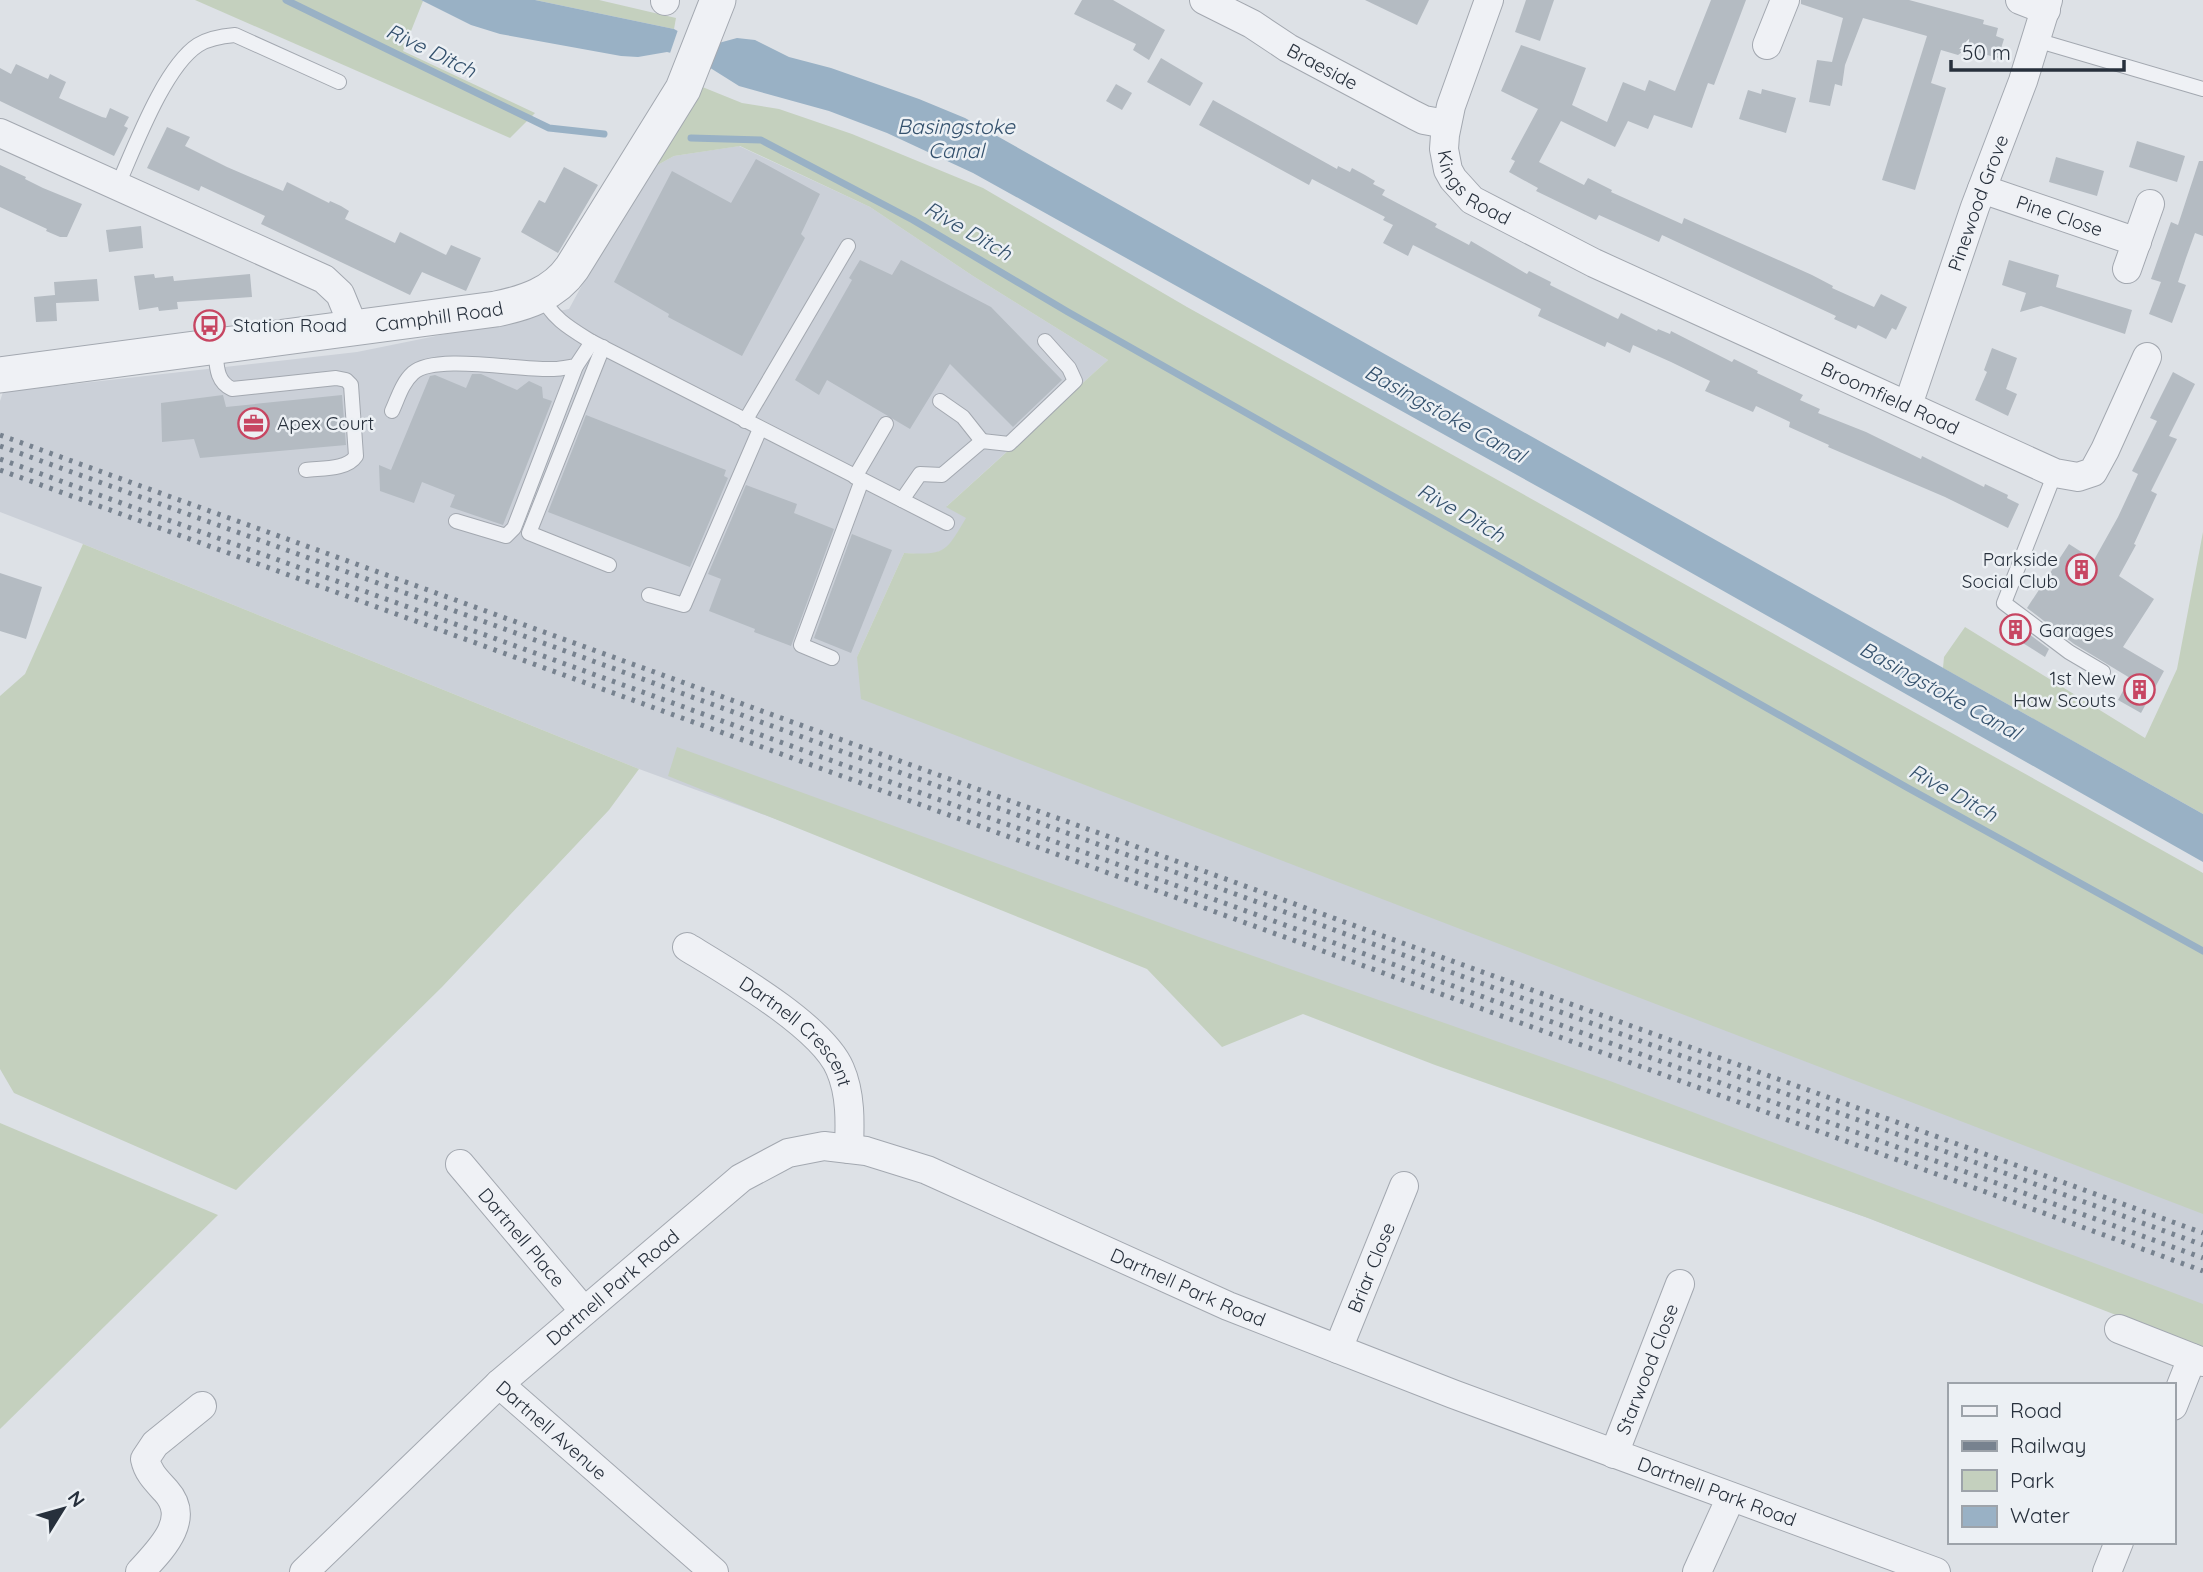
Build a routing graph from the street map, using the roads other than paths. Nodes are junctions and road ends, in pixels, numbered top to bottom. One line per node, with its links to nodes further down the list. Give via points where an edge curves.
1 (1204, 0): 10 (street, Braeside, via 1414,116)
2 (1489, 0): 10 (street, Kings Road)
3 (1785, 0): 7 (street)
4 (2038, 3): 6 (street, Pinewood Grove)
5 (712, 13): 19 (street, Camphill Road, via 683,89 572,268)
6 (2036, 40): 9 (lane); 13 (street, Pinewood Grove)
7 (1767, 46)
8 (338, 82): 12 (lane, via 235,35 199,44 179,63)
9 (2203, 89)
10 (1446, 124): 17 (street, Kings Road, via 1448,170 1472,200)
11 (0, 133): 12 (street)
12 (117, 187): 20 (street, via 324,279 340,294)
13 (1982, 189): 15 (street, Pine Close); 28 (street, Pinewood Grove)
14 (2150, 204): 15 (street)
15 (2137, 242): 18 (street)
16 (848, 246): 30 (lane)
17 (1574, 253): 28 (street, Broomfield Road)
18 (2127, 269)
19 (541, 295): 20 (street, Camphill Road, via 496,309); 22 (lane, via 561,321)
20 (354, 328): 23 (street, Camphill Road)
21 (1045, 341): 33 (lane, via 1075,381 1009,444)
22 (598, 344): 25 (lane); 30 (lane); 40 (lane, via 529,533)
23 (215, 346): 26 (street, Camphill Road); 34 (lane, via 218,377 232,389 336,378 351,385 356,456 345,464)
24 (2147, 357): 35 (street, Broomfield Road, via 2092,472 2078,477)
25 (576, 366): 29 (lane, via 424,366 405,383); 38 (lane, via 514,528 506,536)
26 (0, 375)
27 (940, 401): 33 (lane, via 963,417)
28 (1908, 405): 35 (street, Broomfield Road)
29 (392, 411)
30 (745, 421): 32 (lane)
31 (886, 424): 36 (lane)
32 (760, 429): 36 (lane); 41 (lane, via 684,605)
33 (982, 441): 37 (lane, via 942,475 920,474)
34 (306, 470)
35 (2055, 474): 43 (lane, via 2004,603)
36 (859, 479): 37 (lane); 42 (lane, via 800,645)
37 (902, 500): 39 (lane)
38 (456, 521)
39 (947, 523)
40 (608, 565)
41 (649, 596)
42 (832, 658)
43 (2103, 672)
44 (687, 947): 45 (street, Dartnell Crescent, via 753,987 817,1038 840,1069 850,1113)
45 (849, 1149): 49 (street, Dartnell Park Road, via 824,1146 788,1153 741,1178); 51 (street, Dartnell Park Road, via 927,1170 1228,1306)
46 (460, 1164): 49 (street, Dartnell Place)
47 (1404, 1186): 51 (street, Briar Close)
48 (1680, 1284): 56 (street, Starwood Close)
49 (584, 1311): 53 (street, Dartnell Park Road)
50 (2119, 1329): 52 (street)
51 (1338, 1349): 56 (street, Dartnell Park Road)
52 (2198, 1360): 54 (street)
53 (499, 1384): 60 (street, Dartnell Avenue); 61 (street, Dartnell Avenue)
54 (2175, 1402)
55 (202, 1406): 59 (street, via 155,1444 145,1460 147,1469 174,1500 177,1517 170,1534)
56 (1614, 1454): 57 (street, Dartnell Park Road)
57 (1731, 1497): 62 (street); 63 (street, Dartnell Park Road)
58 (2118, 1544): 64 (street)
59 (140, 1572)
60 (304, 1572)
61 (714, 1572)
62 (1697, 1572)
63 (1936, 1572)
64 (2107, 1572)

